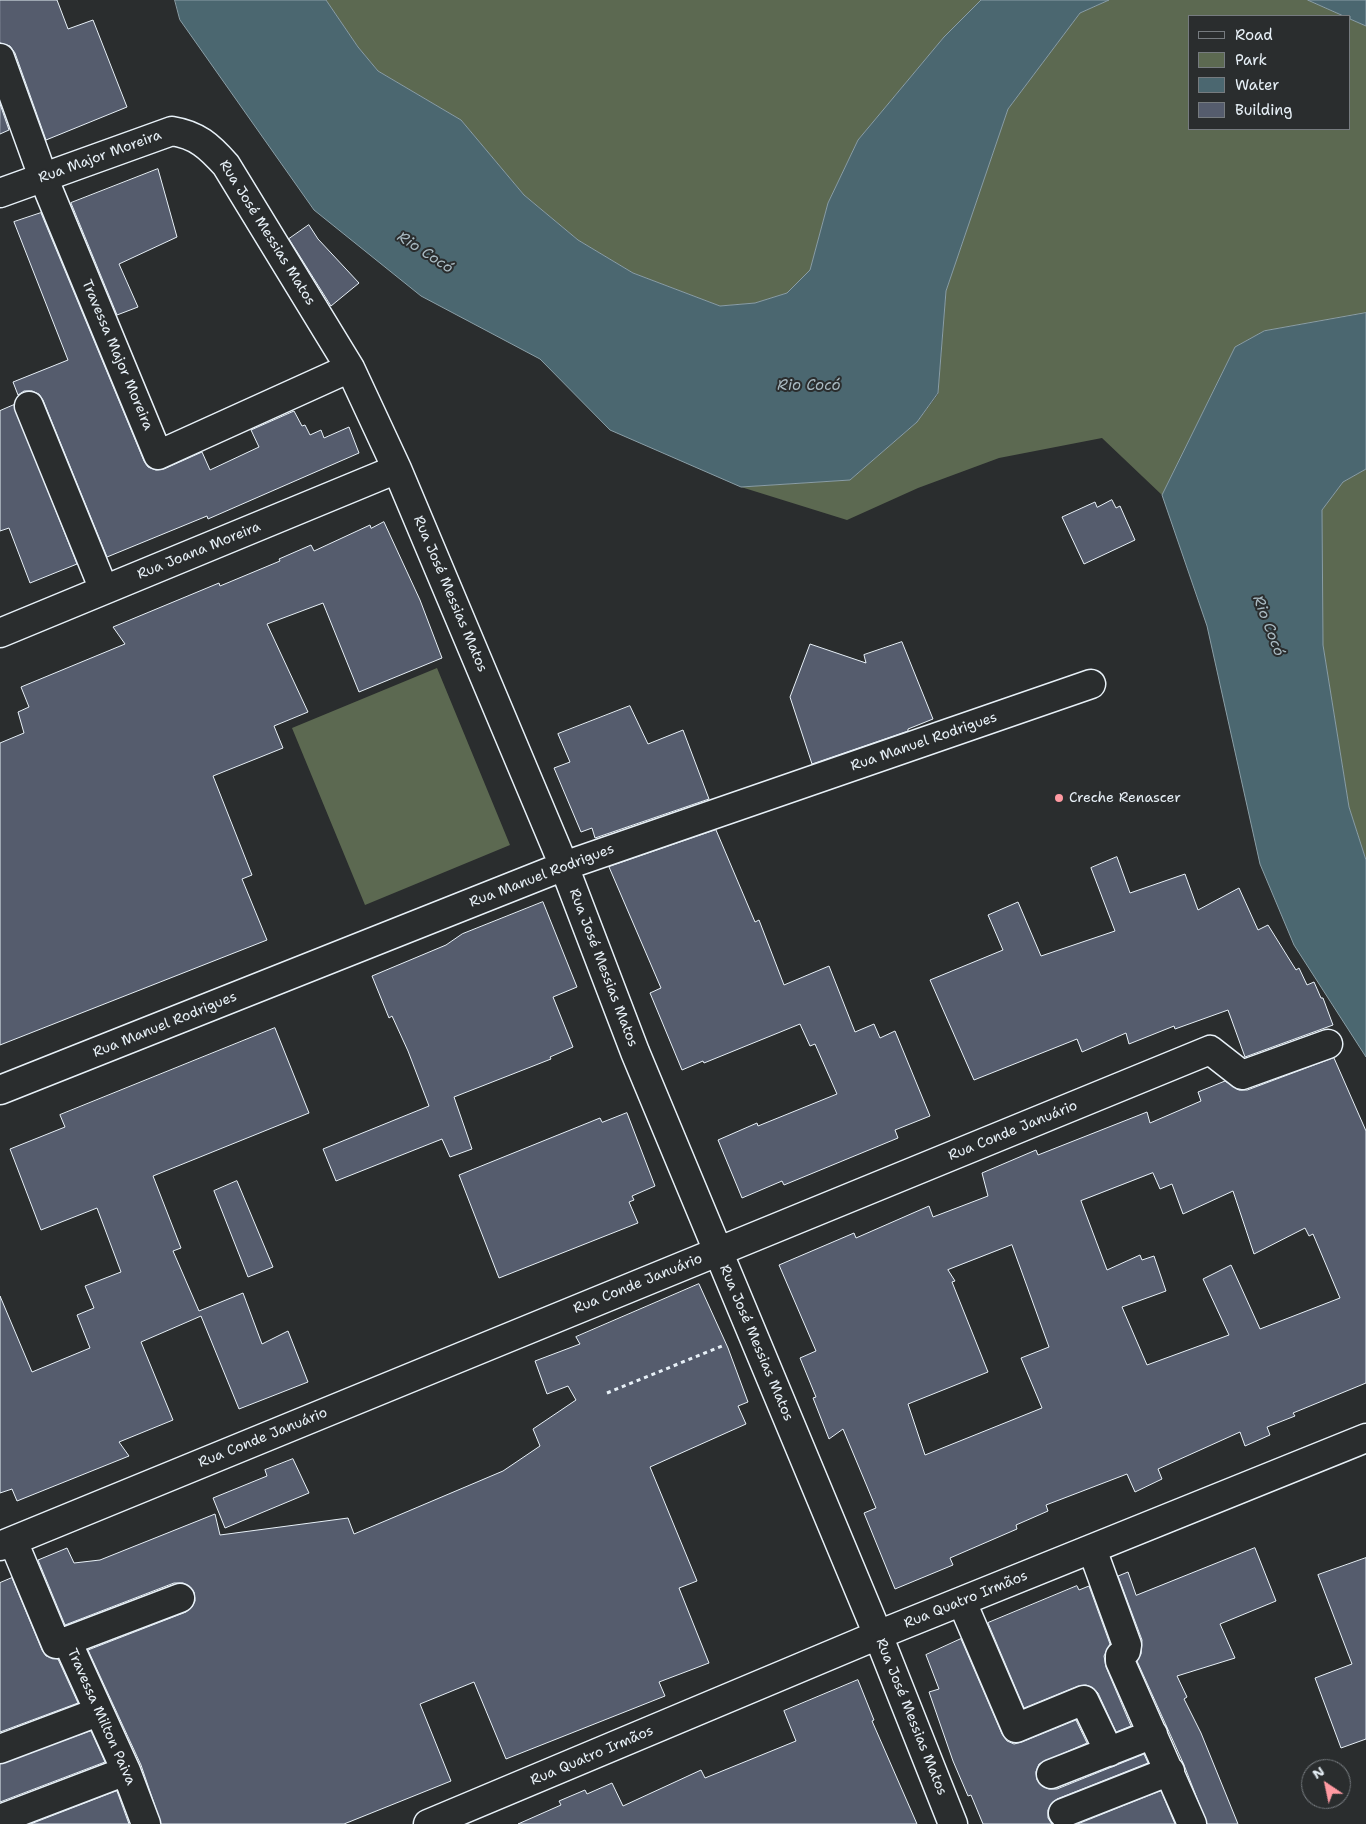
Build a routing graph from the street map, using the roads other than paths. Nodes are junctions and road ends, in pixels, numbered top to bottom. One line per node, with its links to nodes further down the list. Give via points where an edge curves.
1 (0, 58): 3 (street, Travessa Major Moreira)
2 (201, 140): 3 (street, Rua Major Moreira, via 172,131); 5 (street, Rua José Messias Matos, via 226,165)
3 (43, 177): 4 (street, Rua Major Moreira); 5 (street, Travessa Major Moreira, via 158,455)
4 (0, 193)
5 (350, 368): 7 (street, Rua José Messias Matos)
6 (29, 406): 8 (street)
7 (398, 469): 8 (street, Rua Joana Moreira); 11 (street, Rua José Messias Matos)
8 (104, 590): 9 (street, Rua Joana Moreira)
9 (0, 633)
10 (1091, 684): 11 (street, Rua Manuel Rodrigues)
11 (564, 866): 13 (street, Rua Manuel Rodrigues); 14 (street, Rua José Messias Matos, via 634,1052)
12 (1328, 1044): 14 (street, Rua Conde Januário, via 1242,1074 1210,1050)
13 (0, 1090)
14 (718, 1252): 16 (street, Rua Conde Januário); 20 (street, Rua José Messias Matos)
15 (1366, 1438): 17 (street, Rua Quatro Irmãos)
16 (6, 1543): 21 (street, Travessa Milton Paiva, via 56,1644)
17 (1092, 1549): 19 (street, Rua Quatro Irmãos); 23 (street, via 1127,1645 1120,1661)
18 (180, 1598): 21 (street)
19 (962, 1602): 20 (street, Rua Quatro Irmãos); 25 (street, via 1016,1728 1084,1700)
20 (878, 1636): 32 (street, Rua Quatro Irmãos); 33 (street, Rua José Messias Matos)
21 (67, 1641): 22 (street, Travessa Milton Paiva)
22 (98, 1712): 24 (street); 26 (street, Travessa Milton Paiva)
23 (1154, 1734): 25 (street); 27 (street)
24 (0, 1749)
25 (1109, 1752): 28 (street)
26 (126, 1771): 30 (street); 31 (street, Travessa Milton Paiva)
27 (1170, 1771): 29 (street); 34 (street)
28 (1051, 1774)
29 (1063, 1813)
30 (0, 1819)
31 (146, 1824)
32 (428, 1824)
33 (953, 1824)
34 (1192, 1824)

